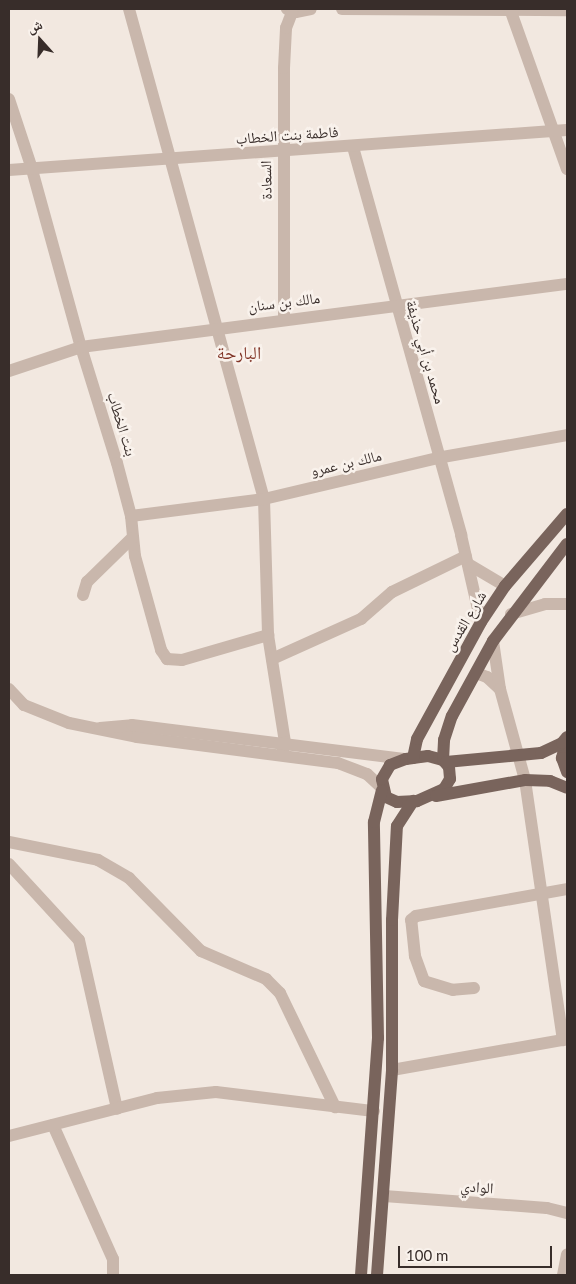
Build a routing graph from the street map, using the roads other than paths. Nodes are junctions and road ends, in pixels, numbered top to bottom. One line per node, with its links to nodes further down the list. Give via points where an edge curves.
1 (128, 9): 11 (street)
2 (342, 9): 4 (street)
3 (300, 10): 10 (street, السعادة, via 285,45)
4 (517, 10): 5 (street); 8 (street)
5 (567, 10)
6 (9, 99): 12 (street, بنت الخطاب)
7 (567, 130): 8 (street, فاطمة بنت الخطاب)
8 (553, 131): 9 (street, فاطمة بنت الخطاب); 13 (street)
9 (354, 147): 10 (street, فاطمة بنت الخطاب); 16 (street, محمد بن أبي حذيفة)
10 (282, 152): 11 (street, فاطمة بنت الخطاب); 17 (street, السعادة)
11 (168, 158): 12 (street, فاطمة بنت الخطاب); 18 (street)
12 (31, 166): 14 (street, فاطمة بنت الخطاب); 19 (street, بنت الخطاب)
13 (567, 169)
14 (9, 170)
15 (567, 284): 16 (street, مالك بن سنان)
16 (395, 305): 17 (street, مالك بن سنان); 22 (street, محمد بن أبي حذيفة)
17 (284, 318): 18 (street, مالك بن سنان)
18 (215, 328): 19 (street, مالك بن سنان); 23 (street)
19 (81, 347): 20 (street, مالك بن سنان); 25 (street, بنت الخطاب)
20 (9, 371)
21 (567, 435): 22 (street, مالك بن عمرو)
22 (437, 458): 23 (street, مالك بن عمرو); 28 (street, محمد بن أبي حذيفة)
23 (264, 499): 25 (street, مالك بن عمرو); 34 (street)
24 (567, 514): 29 (main road, شارع القدس)
25 (131, 516): 26 (street, بنت الخطاب)
26 (132, 538): 30 (street, via 87,582); 34 (street, بنت الخطاب, via 161,650 167,659 187,660)
27 (567, 544): 32 (main road)
28 (467, 560): 29 (street); 33 (street, محمد بن أبي حذيفة); 36 (street, via 392,592 361,619)
29 (506, 586): 33 (main road, شارع القدس)
30 (83, 595)
31 (567, 604): 32 (street, via 545,604)
32 (512, 614): 35 (main road)
33 (481, 622): 45 (main road, شارع القدس)
34 (268, 635): 36 (street)
35 (493, 641): 37 (main road); 39 (street)
36 (272, 659): 42 (street)
37 (476, 673): 39 (street, via 487,677); 46 (main road, via 446,730)
38 (9, 689): 40 (street, via 24,705 52,718)
39 (500, 690): 44 (street)
40 (93, 729): 42 (street, via 132,725); 43 (street)
41 (567, 738): 44 (main road, via 553,748); 47 (main road, via 562,758)
42 (285, 742): 43 (street); 45 (street)
43 (282, 755): 50 (street, via 357,769)
44 (520, 756): 46 (main road); 48 (street)
45 (409, 758): 46 (main road, via 434,756); 50 (main road, via 390,765 382,779)
46 (444, 761): 51 (main road, via 450,773 448,784)
47 (567, 772)
48 (524, 780): 49 (main road, via 550,781); 51 (main road); 58 (street)
49 (567, 788)
50 (382, 790): 52 (main road, via 391,800); 54 (main road, via 374,822)
51 (431, 797): 52 (main road)
52 (412, 801): 56 (main road, via 397,826)
53 (9, 842): 62 (street, via 98,860 129,878 201,951 266,979 280,993)
54 (376, 862): 56 (main road); 64 (main road, via 378,1038)
55 (9, 864): 63 (street, via 79,940)
56 (394, 865): 61 (main road)
57 (567, 889): 58 (street)
58 (542, 892): 59 (street, via 416,916 411,920 415,956 424,981 453,990); 60 (street)
59 (474, 988)
60 (565, 1040): 61 (street)
61 (392, 1070): 67 (main road)
62 (335, 1107): 63 (street, via 216,1092 157,1098); 64 (street)
63 (117, 1109): 65 (street)
64 (374, 1111): 71 (main road)
65 (53, 1125): 66 (street); 70 (street, via 113,1259)
66 (9, 1136)
67 (384, 1196): 68 (street, الوادي, via 547,1208); 72 (main road)
68 (567, 1213)
69 (567, 1254): 73 (street)
70 (113, 1275)
71 (361, 1275)
72 (377, 1275)
73 (563, 1275)

